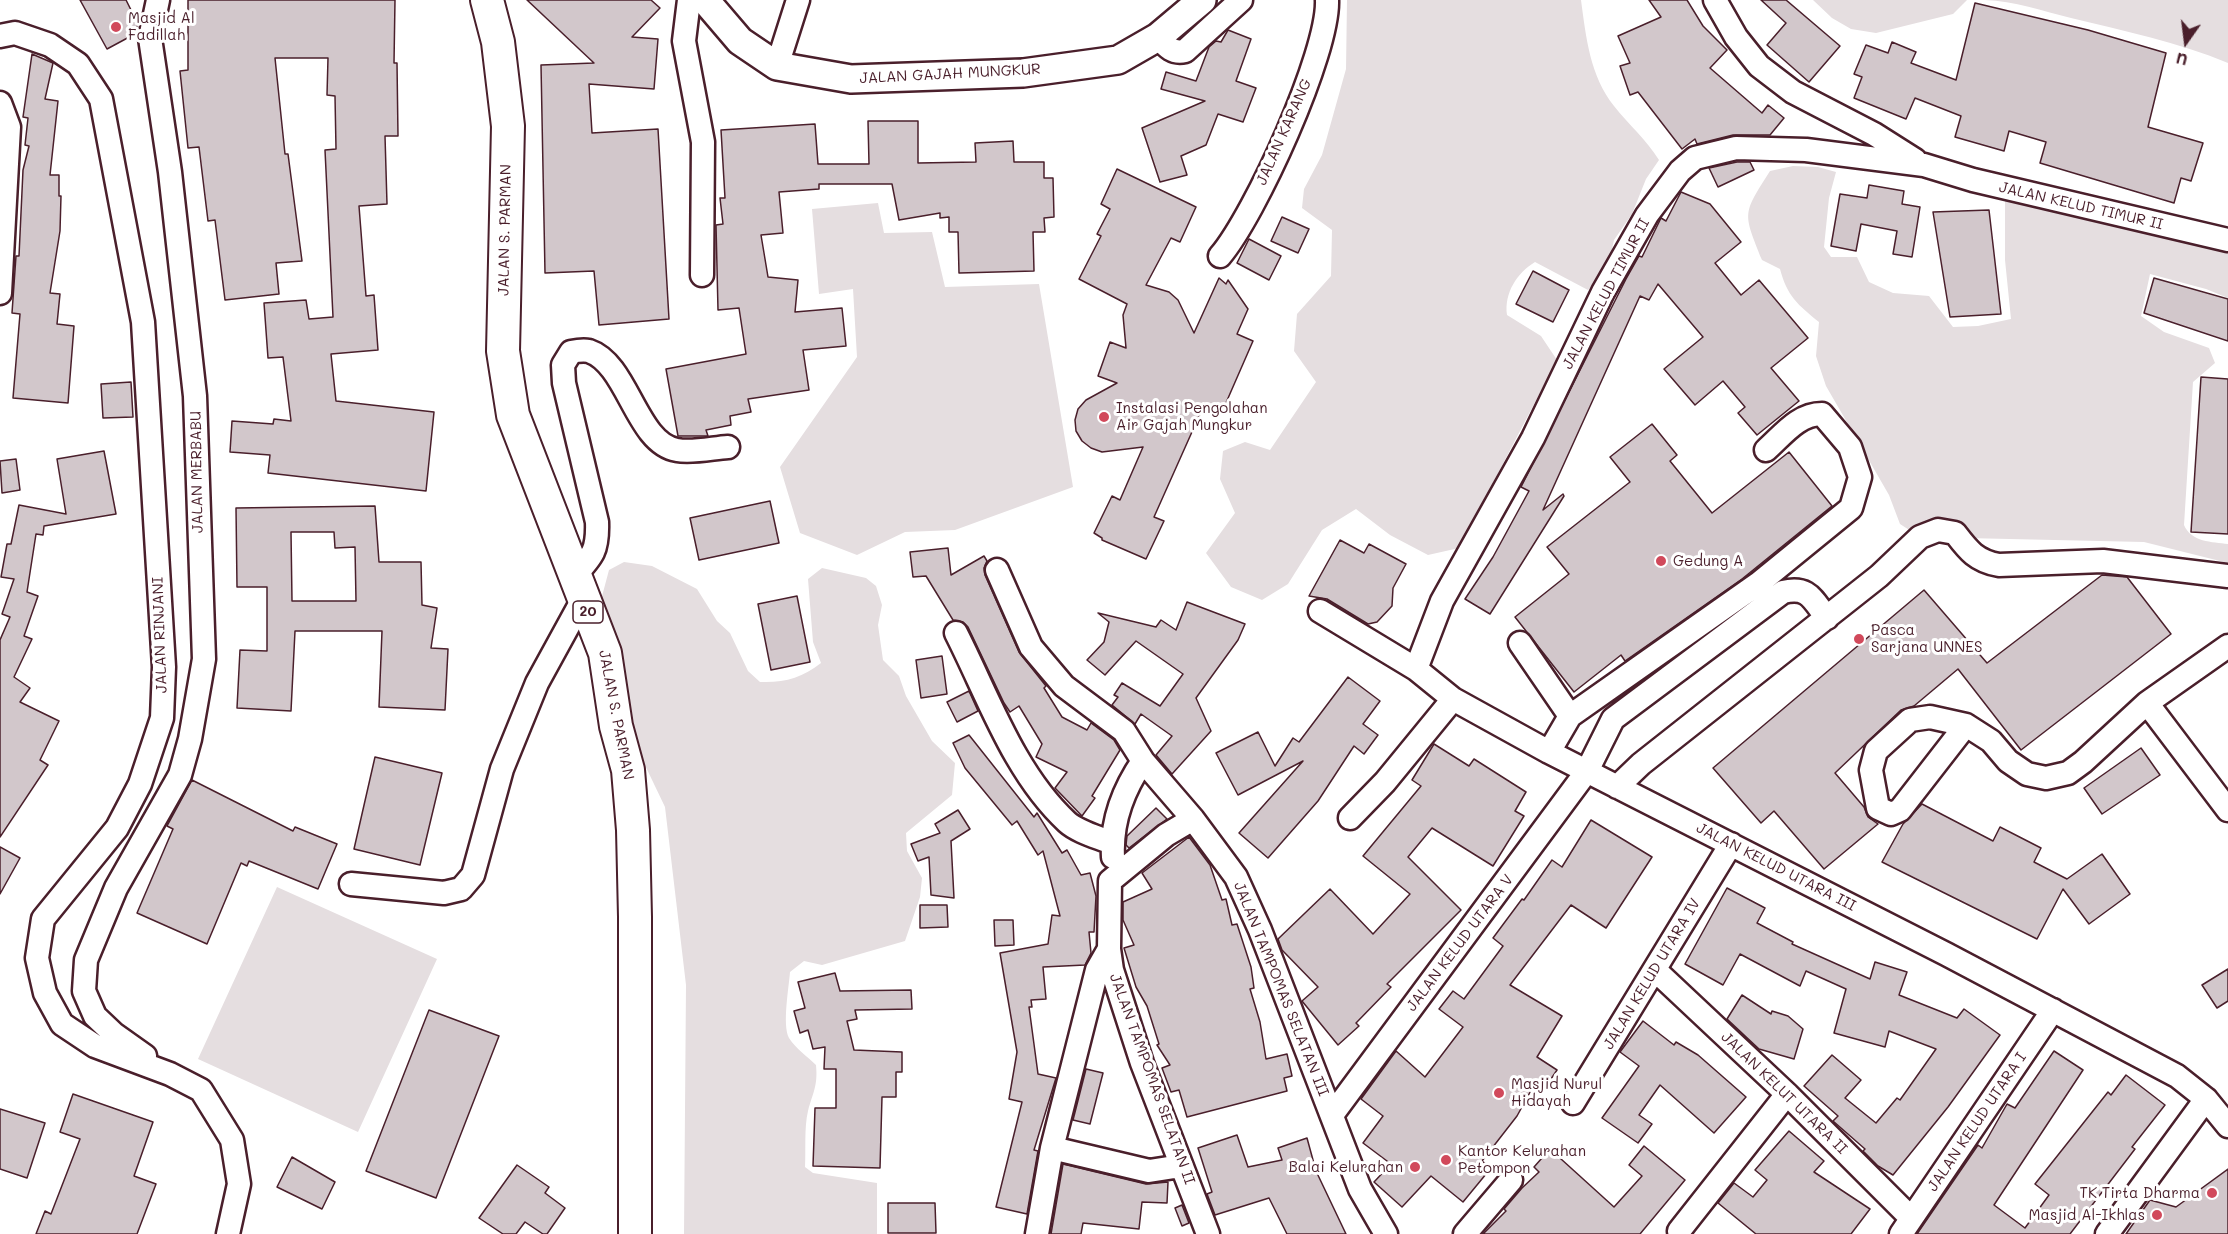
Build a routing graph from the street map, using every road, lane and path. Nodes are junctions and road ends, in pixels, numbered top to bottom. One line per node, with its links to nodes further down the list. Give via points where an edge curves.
1 (158, 0): 46 (street, JALAN MERBABU, via 150,38 170,172 195,396 204,659 180,774)
2 (487, 0): 23 (highway, JALAN S. PARMAN / 20, via 498,42 508,126 503,351 513,416)
3 (689, 0): 17 (street, via 684,41 703,142)
4 (705, 0): 12 (main road, JALAN GAJAH MUNGKUR, via 740,41)
5 (798, 0): 12 (street)
6 (1202, 0): 11 (main road, JALAN GAJAH MUNGKUR)
7 (1241, 0): 11 (street, via 1185,51 1168,49)
8 (1327, 0): 16 (street, JALAN KARANG, via 1317,55 1296,112 1253,201)
9 (1715, 0): 14 (street, via 1736,37 1759,66 1793,92)
10 (0, 36): 43 (street, JALAN RINJANI, via 15,33 50,45 78,64 101,99 143,322 164,667 162,718 140,784 117,828)
11 (1158, 37): 12 (main road, JALAN GAJAH MUNGKUR, via 1118,60 1023,73 851,79)
12 (777, 66)
13 (0, 103): 18 (street, via 9,127)
14 (1924, 165): 15 (street, JALAN KELUD TIMUR II); 29 (street, JALAN KELUD TIMUR II, via 1806,150 1736,148 1695,158 1680,171 1647,215 1603,292 1533,438 1442,601)
15 (2228, 240)
16 (1220, 255)
17 (702, 275)
18 (0, 293)
19 (728, 447): 23 (street, via 677,450 664,445 606,360 588,351 571,352 562,365 564,383 597,522 598,541)
20 (1766, 450): 32 (street, via 1799,420 1809,414 1822,414 1850,447 1860,477 1851,508 1759,583)
21 (997, 570): 35 (street, JALAN TAMPOMAS SELATAN III, via 1023,634 1045,665 1065,686 1124,731)
22 (2228, 576): 25 (street, via 2103,561 1984,563 1972,555 1955,532 1938,530 1920,537)
23 (579, 588): 45 (street, via 502,769 473,875 461,889 444,893); 62 (highway, JALAN S. PARMAN / 20, via 605,653 629,780 634,917)
24 (1320, 611): 29 (street, JALAN KELUD UTARA III)
25 (1827, 618): 36 (street, JALAN KELUD UTARA V, via 1805,592 1783,592 1613,719); 37 (street)
26 (956, 633): 41 (street, via 1005,733 1040,792 1068,824)
27 (1520, 643): 32 (street)
28 (2228, 646): 31 (street)
29 (1416, 669): 30 (street, JALAN KELUD UTARA III)
30 (1453, 699): 34 (street, JALAN KELUD UTARA III); 39 (street)
31 (2147, 703): 33 (street, via 2083,762 2068,773 2046,778 2027,774 2008,761 1991,741); 38 (street)
32 (1570, 716): 34 (street)
33 (1966, 725): 33 (street, via 1900,810 1891,814 1878,808 1871,770 1876,751 1910,720 1930,717)
34 (1549, 752): 36 (street, JALAN KELUD UTARA III)
35 (1143, 761): 40 (street, JALAN TAMPOMAS SELATAN III); 41 (street, JALAN TAMPOMAS SELATAN II, via 1120,804)
36 (1587, 771): 37 (street, JALAN KELUD UTARA III); 54 (street, JALAN KELUD UTARA V)
37 (1617, 787): 42 (street, JALAN KELUD UTARA III)
38 (2228, 810)
39 (1350, 818)
40 (1193, 819): 44 (street, via 1166,835); 54 (street, JALAN TAMPOMAS SELATAN III, via 1245,896)
41 (1112, 843): 44 (street, JALAN TAMPOMAS SELATAN II)
42 (1731, 844): 48 (street, JALAN KELUD UTARA IV); 49 (street, JALAN KELUD UTARA III)
43 (79, 877): 46 (street); 50 (street, JALAN RINJANI, via 43,919 37,958 45,993 62,1023 95,1046)
44 (1110, 881): 47 (street, JALAN TAMPOMAS SELATAN II)
45 (351, 884)
46 (116, 888): 50 (street, JALAN MERBABU, via 86,960 84,991 95,1016)
47 (1109, 949): 56 (street, via 1097,970); 57 (street, JALAN TAMPOMAS SELATAN II, via 1142,1063)
48 (1655, 970): 51 (street, JALAN KELUT UTARA II); 53 (street, JALAN KELUD UTARA IV)
49 (2053, 1010): 52 (street, JALAN KELUD UTARA III, via 2177,1076); 59 (street, JALAN KELUD UTARA I)
50 (170, 1074): 61 (street, JALAN RINJANI, via 201,1090 232,1140 239,1184)
51 (1787, 1094): 59 (street, JALAN KELUT UTARA II); 60 (street)
52 (2206, 1099): 55 (street, JALAN KELUD UTARA III); 67 (street)
53 (1573, 1103)
54 (1332, 1115): 65 (street, JALAN TAMPOMAS SELATAN III, via 1360,1189)
55 (2228, 1126)
56 (1052, 1148): 57 (street, via 1149,1171); 63 (street)
57 (1181, 1166): 64 (street, JALAN TAMPOMAS SELATAN II)
58 (1511, 1180): 66 (street)
59 (1906, 1226)
60 (1679, 1231)
61 (228, 1234)
62 (635, 1234)
63 (1037, 1234)
64 (1208, 1234)
65 (1386, 1234)
66 (1465, 1234)
67 (2107, 1234)

